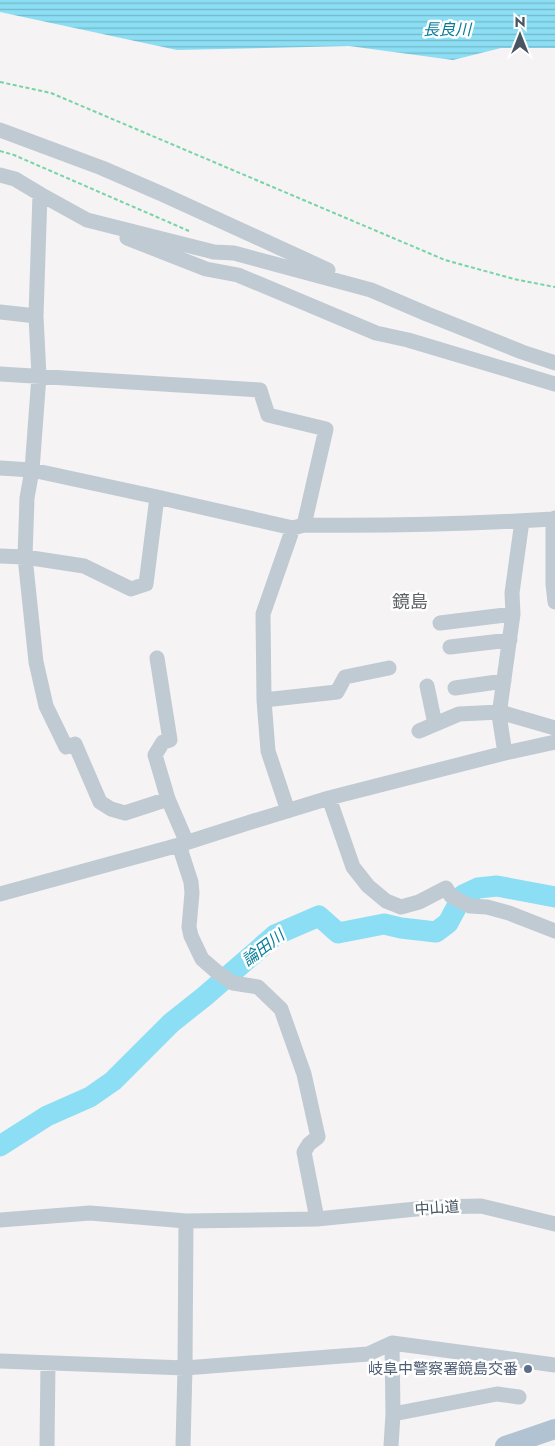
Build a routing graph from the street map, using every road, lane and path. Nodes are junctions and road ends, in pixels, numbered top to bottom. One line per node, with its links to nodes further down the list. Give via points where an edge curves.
1 (0, 82): 9 (path, via 51,94 445,260)
2 (0, 130): 8 (street, via 162,194)
3 (0, 151): 7 (path)
4 (0, 175): 5 (street, via 15,179)
5 (40, 194): 6 (street, via 87,220); 11 (street)
6 (105, 224): 8 (street); 15 (street, via 118,235 206,269 238,275 376,333)
7 (194, 233)
8 (360, 286): 12 (street)
9 (555, 287)
10 (0, 312): 11 (street)
11 (36, 316): 14 (street)
12 (555, 363)
13 (0, 374): 14 (street)
14 (39, 376): 17 (street); 21 (street, via 260,390 268,415 326,429)
15 (555, 384)
16 (0, 468): 17 (street)
17 (32, 470): 18 (street); 23 (street, via 27,498)
18 (158, 496): 21 (street); 23 (street, via 146,584 131,588 84,566)
19 (554, 518): 20 (street); 24 (street)
20 (522, 521): 21 (street); 25 (street, via 512,593)
21 (298, 527): 34 (street, via 263,614)
22 (0, 556): 23 (street)
23 (25, 557): 42 (street, via 38,670 46,706 66,747 75,744 100,802 112,809 128,813)
24 (555, 602)
25 (514, 614): 26 (street); 27 (street)
26 (440, 623)
27 (510, 640): 28 (street); 31 (street)
28 (450, 647)
29 (157, 658): 42 (street, via 170,740 163,742 155,755)
30 (389, 668): 34 (street, via 345,677 337,692)
31 (504, 681): 33 (street); 35 (street)
32 (427, 686): 36 (street)
33 (455, 688)
34 (264, 700): 43 (street, via 268,751)
35 (500, 712): 36 (street, via 460,714); 37 (street); 40 (street)
36 (435, 724): 38 (street)
37 (555, 728)
38 (419, 731)
39 (555, 742): 40 (street)
40 (505, 753): 41 (street)
41 (329, 798): 43 (street); 46 (street, via 354,867 368,886 386,901 401,907 446,888 451,896 470,906 495,909)
42 (168, 799): 44 (street)
43 (288, 811): 44 (street)
44 (183, 844): 45 (street); 47 (street, via 192,893 189,927 202,959 233,982 258,987 281,1009 304,1074 318,1137 308,1144 304,1152)
45 (0, 894)
46 (555, 931)
47 (317, 1219): 49 (street, 中山道); 50 (street, 中山道, via 436,1207 481,1206)
48 (0, 1220): 49 (street, via 90,1213)
49 (186, 1221): 55 (street)
50 (555, 1224)
51 (392, 1343): 54 (street); 55 (street, via 368,1354); 57 (street)
52 (0, 1361): 53 (street)
53 (48, 1363): 55 (street); 59 (street)
54 (555, 1366)
55 (186, 1368): 60 (street)
56 (519, 1397): 57 (street, via 497,1394)
57 (392, 1414): 61 (street)
58 (555, 1429): 62 (main road)
59 (47, 1446)
60 (183, 1446)
61 (391, 1446)
62 (505, 1446)

